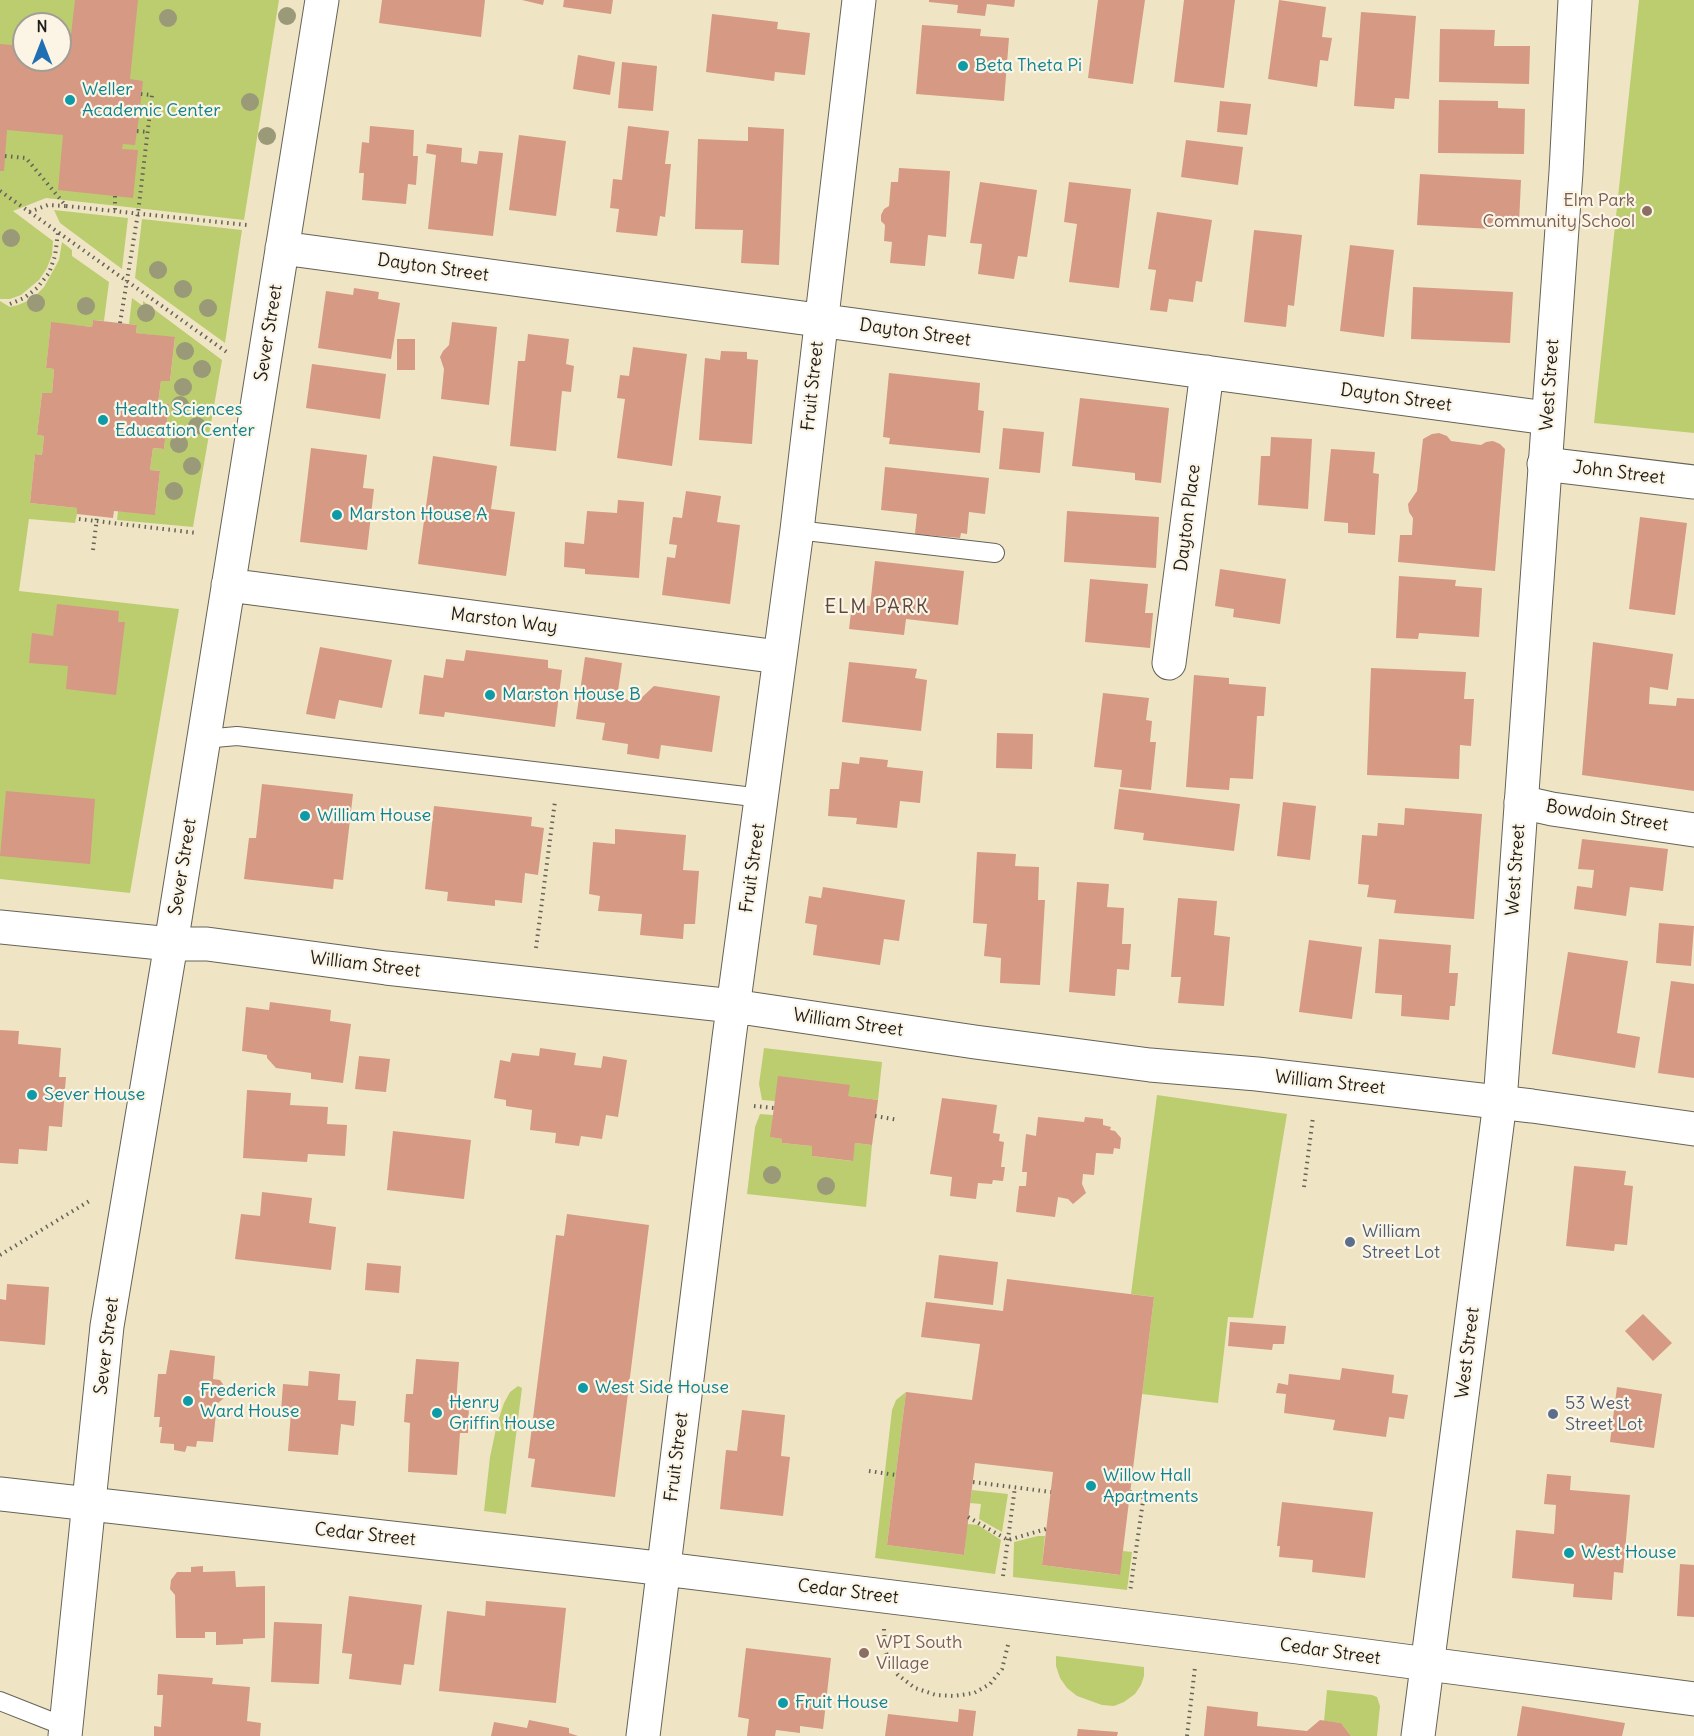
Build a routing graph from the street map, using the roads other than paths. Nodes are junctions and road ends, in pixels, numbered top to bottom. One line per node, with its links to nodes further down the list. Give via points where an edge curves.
1 (322, 0): 4 (street, Sever Street)
2 (859, 0): 5 (street, Fruit Street)
3 (1575, 0): 7 (street, West Street)
4 (282, 248): 5 (street, Dayton Street); 12 (street, Sever Street)
5 (821, 321): 6 (street, Dayton Street); 10 (street, Fruit Street)
6 (1206, 372): 7 (street, Dayton Street); 14 (street, Dayton Place)
7 (1547, 418): 8 (street, West Street)
8 (1544, 464): 9 (street, John Street); 17 (street, West Street)
9 (1694, 482)
10 (797, 530): 11 (lane); 13 (street, Fruit Street)
11 (995, 553)
12 (228, 585): 13 (street, Marston Way); 15 (street, Sever Street)
13 (779, 657): 16 (street, Fruit Street)
14 (1168, 663)
15 (204, 739): 16 (lane, via 237,736); 20 (street, Sever Street)
16 (762, 798): 21 (street, Fruit Street)
17 (1521, 802): 18 (street, Bowdoin Street); 22 (street, West Street)
18 (1694, 830)
19 (0, 927): 20 (street, William Street)
20 (171, 944): 21 (street, William Street, via 207,944); 25 (street, Sever Street, via 107,1326)
21 (733, 1006): 22 (street, William Street, via 1150,1065); 26 (street, Fruit Street)
22 (1500, 1102): 23 (street, William Street); 27 (street, West Street)
23 (1694, 1129)
24 (0, 1494): 25 (street, Cedar Street)
25 (89, 1505): 26 (street, Cedar Street); 30 (street, Sever Street)
26 (663, 1569): 27 (street, Cedar Street); 31 (street, Fruit Street)
27 (1428, 1665): 28 (street, Cedar Street); 32 (street, West Street)
28 (1694, 1699)
29 (0, 1701): 30 (lane)
30 (66, 1731)
31 (643, 1736)
32 (1418, 1736)

